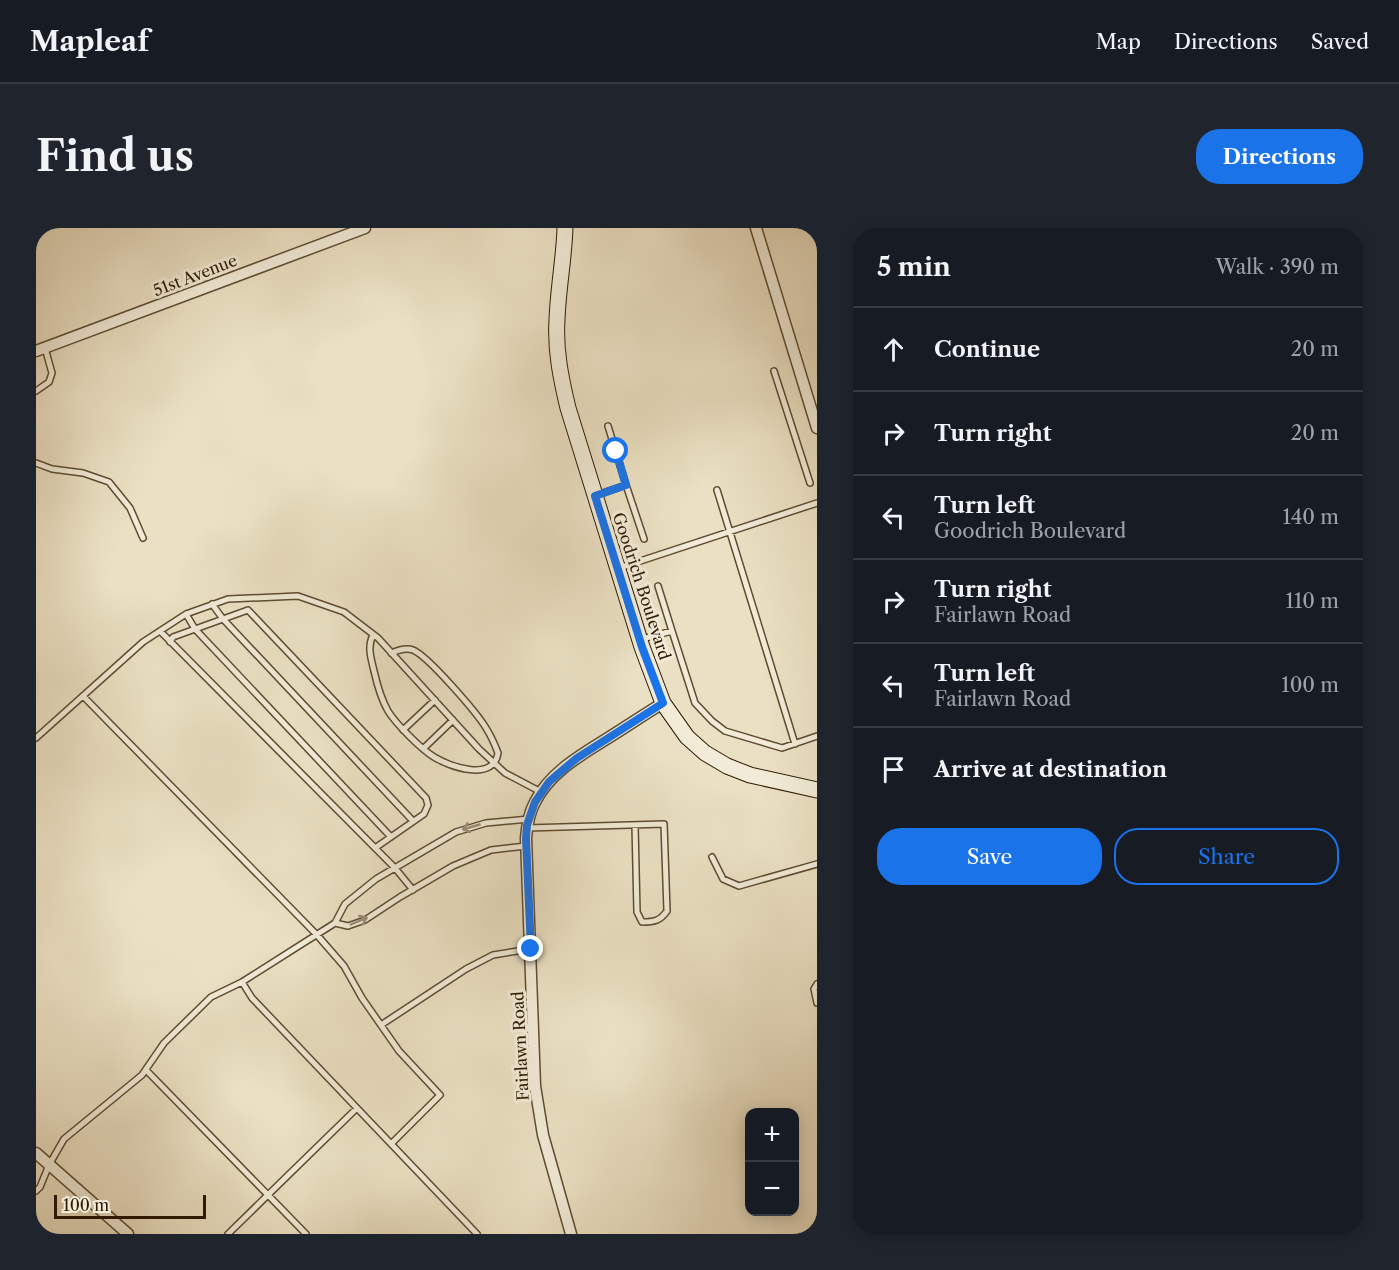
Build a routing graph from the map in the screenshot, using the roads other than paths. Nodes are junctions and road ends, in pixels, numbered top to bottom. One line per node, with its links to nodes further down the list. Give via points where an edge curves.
1 (364, 228): 4 (street, 51st Avenue)
2 (564, 228): 13 (street, Goodrich Boulevard, via 558,358 567,408)
3 (756, 228): 8 (street)
4 (40, 350): 6 (lane, via 52,373 49,382)
5 (774, 371): 10 (lane)
6 (36, 391)
7 (608, 426): 11 (lane)
8 (817, 428)
9 (36, 463): 16 (lane, via 109,482 130,508)
10 (810, 483)
11 (626, 485): 13 (lane); 17 (lane)
12 (717, 490): 15 (lane)
13 (595, 496): 18 (street, Goodrich Boulevard)
14 (817, 503): 15 (lane)
15 (730, 531): 18 (lane); 39 (lane)
16 (143, 538)
17 (644, 539)
18 (618, 569): 29 (street, Goodrich Boulevard)
19 (658, 586): 26 (lane)
20 (244, 598): 21 (lane); 22 (lane); 28 (lane, via 298,596 344,612)
21 (212, 604): 23 (lane); 24 (lane)
22 (248, 610): 24 (lane); 44 (lane, via 426,798 424,814)
23 (186, 614): 25 (lane); 27 (lane)
24 (223, 619): 25 (lane); 44 (lane)
25 (195, 629): 30 (lane, via 172,637); 47 (lane)
26 (672, 630): 29 (lane); 39 (lane, via 695,702 712,721 724,731 759,742 782,748)
27 (160, 631): 30 (lane); 32 (lane)
28 (373, 635): 31 (lane); 36 (lane, via 369,651 377,684 388,710)
29 (640, 640): 34 (street, Goodrich Boulevard)
30 (170, 642): 49 (lane)
31 (391, 653): 33 (lane); 41 (lane, via 409,648 429,662 486,728 498,753)
32 (83, 696): 38 (lane); 55 (lane)
33 (435, 700): 35 (lane); 36 (lane)
34 (663, 703): 42 (street, Goodrich Boulevard, via 687,736 727,766); 43 (street, Fairlawn Road, via 577,758)
35 (453, 720): 40 (lane); 41 (lane)
36 (404, 730): 40 (lane)
37 (817, 736): 39 (lane)
38 (36, 738)
39 (795, 744)
40 (424, 748): 41 (lane, via 434,757 472,770)
41 (495, 763): 43 (lane)
42 (817, 790)
43 (541, 792): 45 (street, Fairlawn Road)
44 (413, 821): 47 (lane)
45 (528, 824): 46 (lane); 48 (street, Fairlawn Road); 52 (lane, one-way to 52, via 486,823 456,832)
46 (635, 825): 46 (lane, via 664,824 667,911 661,919 650,922 642,922 637,912)
47 (391, 837): 49 (lane)
48 (526, 846): 53 (lane, via 491,850 453,866); 56 (street, Fairlawn Road)
49 (375, 848): 52 (lane)
50 (712, 857): 51 (lane, via 723,879 739,886)
51 (817, 864)
52 (395, 868): 53 (lane); 54 (lane, via 345,904)
53 (413, 890): 54 (lane, one-way to 53, via 348,926 365,920)
54 (335, 923): 55 (lane)
55 (317, 935): 57 (lane); 60 (lane, via 344,966)
56 (531, 949): 60 (lane, via 493,955); 72 (street, Fairlawn Road, via 538,1110)
57 (242, 982): 61 (lane, via 211,997 164,1043); 62 (lane, via 252,998)
58 (817, 984): 59 (lane)
59 (817, 1003)
60 (381, 1025): 63 (lane, via 440,1095)
61 (146, 1070): 65 (lane, via 64,1139); 67 (lane)
62 (357, 1108): 63 (lane); 67 (lane)
63 (391, 1144): 71 (lane)
64 (36, 1154): 65 (street)
65 (49, 1165): 66 (lane); 68 (street)
66 (36, 1191)
67 (267, 1194): 69 (lane); 70 (lane)
68 (128, 1234)
69 (228, 1234)
70 (306, 1234)
71 (477, 1234)
72 (571, 1234)

